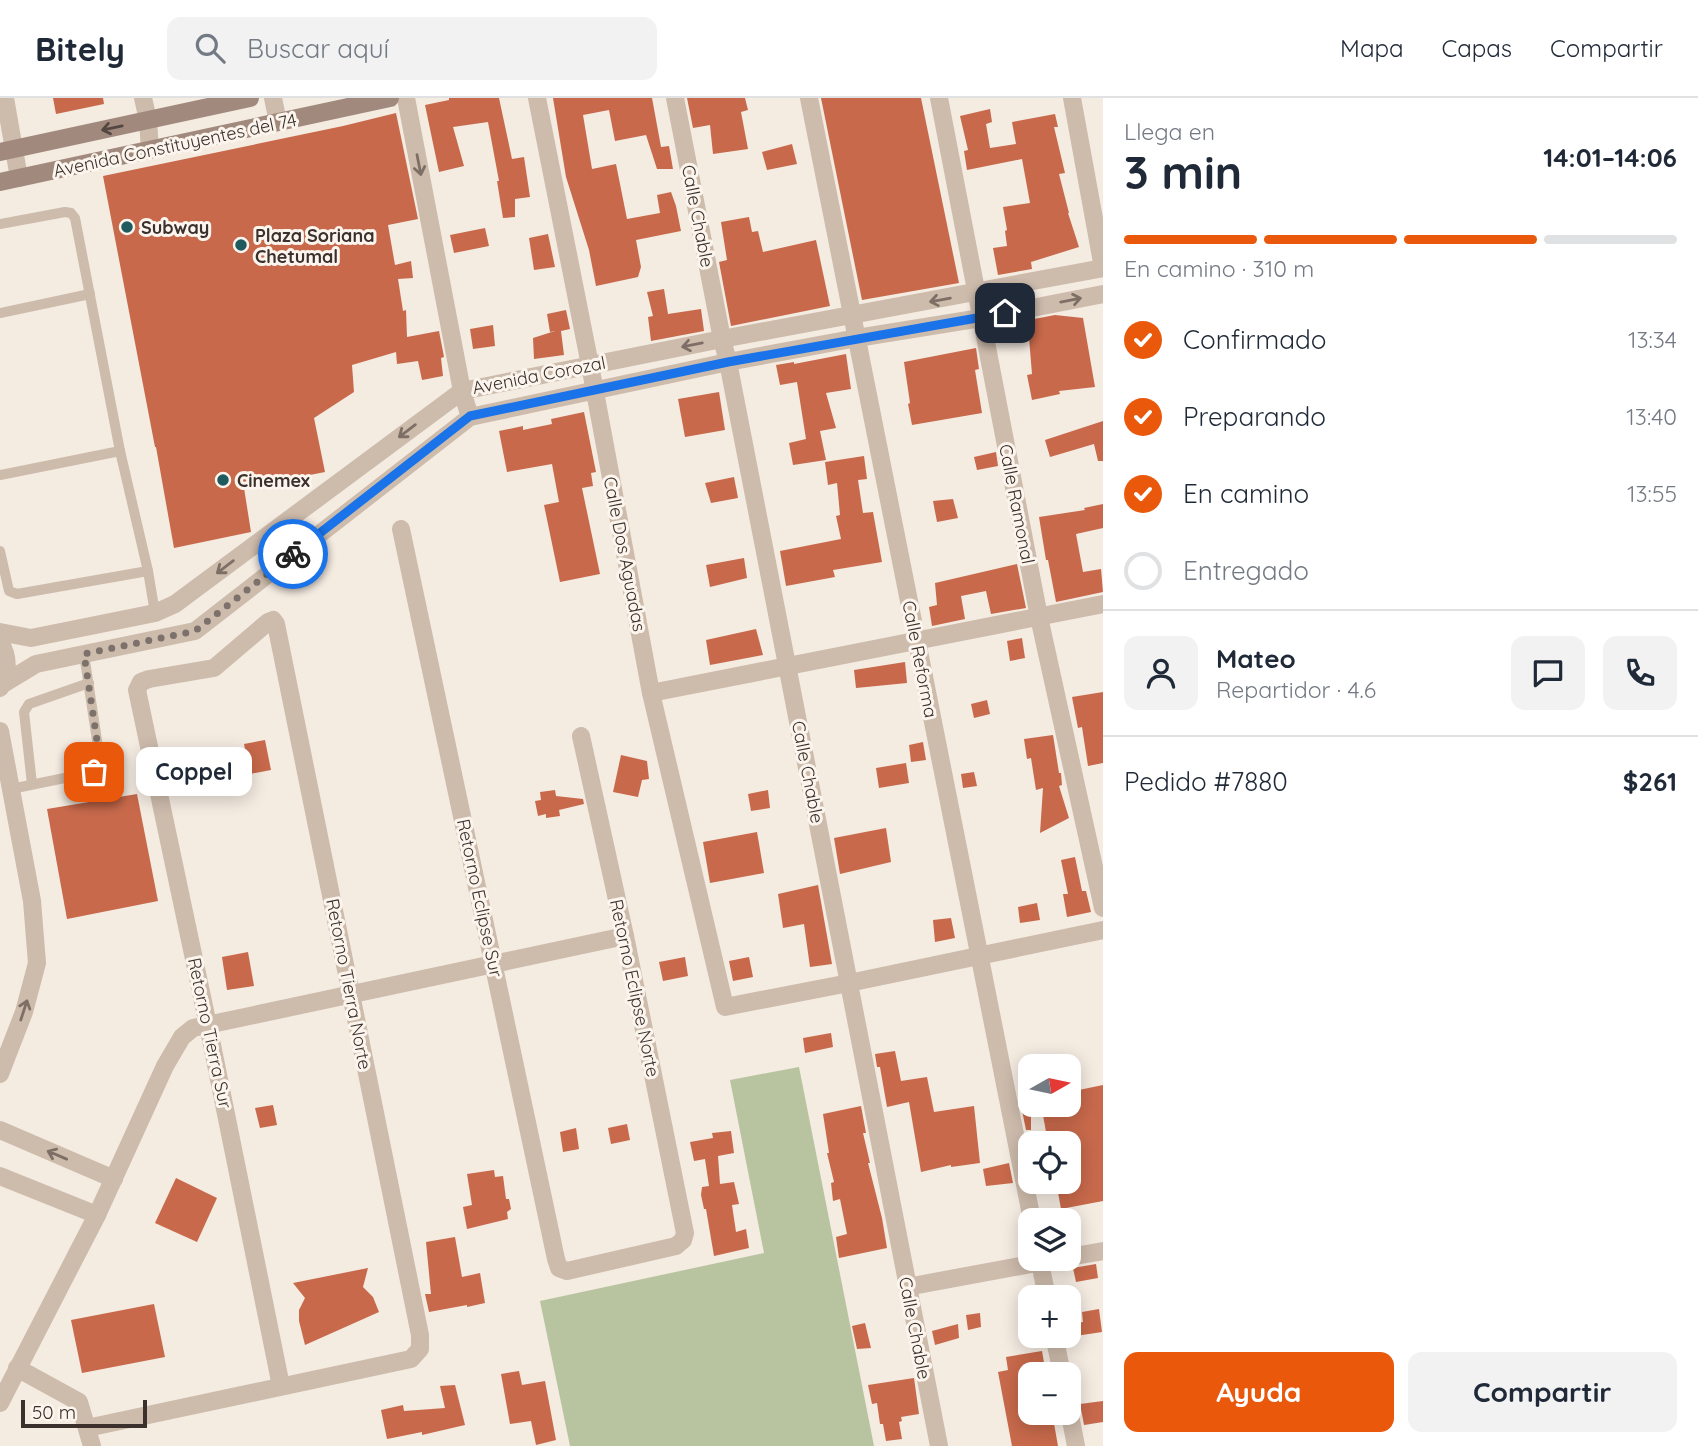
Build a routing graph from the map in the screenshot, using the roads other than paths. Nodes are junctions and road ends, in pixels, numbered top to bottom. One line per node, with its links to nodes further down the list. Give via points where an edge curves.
1 (5, 98): 14 (street)
2 (143, 98): 12 (street)
3 (250, 98): 12 (main road, Avenida Constituyentes del 74)
4 (273, 98): 13 (street)
5 (390, 98): 13 (main road, Avenida Constituyentes del 74)
6 (406, 98): 30 (street, one-way to 30)
7 (537, 98): 29 (street, Calle Dos Aguadas)
8 (675, 98): 27 (street, Calle Chable)
9 (809, 98): 24 (street, Calle Reforma)
10 (939, 98): 20 (street, Calle Ramonal)
11 (1072, 98): 19 (street)
12 (148, 120): 14 (main road, Avenida Constituyentes del 74, one-way to 14); 15 (street)
13 (278, 122): 15 (main road, Avenida Constituyentes del 74)
14 (7, 150): 16 (street)
15 (150, 150): 16 (main road, Avenida Constituyentes del 74)
16 (19, 178): 17 (main road, Avenida Constituyentes del 74)
17 (0, 182)
18 (0, 224): 21 (lane, via 71,213)
19 (1103, 268): 20 (street, Avenida Corozal)
20 (976, 293): 24 (street, Avenida Corozal, one-way to 24); 25 (street, Calle Ramonal)
21 (90, 294): 23 (lane); 33 (lane)
22 (1103, 294): 25 (street, Avenida Corozal, one-way to 22)
23 (0, 313)
24 (852, 316): 26 (street, Calle Reforma); 27 (street, Avenida Corozal)
25 (981, 318): 26 (street, Avenida Corozal); 40 (street, Calle Ramonal)
26 (857, 338): 28 (street, Avenida Corozal); 43 (street, Calle Reforma)
27 (722, 339): 28 (street, Calle Chable); 29 (street, Avenida Corozal, one-way to 29)
28 (728, 362): 31 (street, Avenida Corozal); 46 (street, Calle Chable)
29 (590, 365): 30 (street, Avenida Corozal); 31 (street, Calle Dos Aguadas)
30 (462, 391): 32 (street); 39 (street, Avenida Corozal, one-way to 39, via 175,604)
31 (595, 391): 32 (street, Avenida Corozal); 49 (street, Calle Dos Aguadas)
32 (470, 416): 45 (street, Avenida Corozal, via 195,631)
33 (120, 451): 34 (lane); 37 (lane)
34 (0, 475)
35 (401, 529): 58 (street, Retorno Eclipse Sur)
36 (0, 551): 37 (lane, via 9,591 17,594)
37 (148, 571): 39 (lane)
38 (1103, 604): 40 (street)
39 (155, 613): 42 (street, Avenida Corozal, via 31,638)
40 (1039, 617): 43 (street); 54 (street, Calle Ramonal)
41 (273, 620): 60 (street, Retorno Tierra Norte); 61 (street, Retorno Tierra Sur, via 214,668 149,679 137,690)
42 (0, 632)
43 (917, 641): 46 (street); 57 (street, Calle Reforma)
44 (0, 642): 48 (street, via 7,660)
45 (84, 654): 47 (lane); 48 (street, Avenida Corozal, via 36,664)
46 (787, 666): 49 (street); 59 (street, Calle Chable)
47 (89, 683): 52 (lane, via 29,704 24,712); 52 (lane, via 101,767)
48 (2, 686)
49 (651, 693): 59 (street, Calle Dos Aguadas, via 725,1007)
50 (0, 731): 53 (street)
51 (581, 736): 56 (street, Retorno Eclipse Norte)
52 (32, 785): 53 (lane)
53 (11, 789): 62 (street, one-way to 53, via 37,962 32,901)
54 (1103, 908)
55 (1103, 930): 57 (street)
56 (625, 936): 58 (street); 71 (street, Retorno Eclipse Norte, via 685,1233 676,1246 567,1271)
57 (979, 956): 59 (street); 66 (street, Calle Reforma)
58 (494, 964): 60 (street); 71 (street, Retorno Eclipse Sur)
59 (849, 984): 72 (street, Calle Chable)
60 (351, 995): 61 (street); 74 (street, Retorno Tierra Norte, via 420,1335 419,1349 411,1359)
61 (208, 1025): 65 (street, via 181,1037); 74 (street, Retorno Tierra Sur)
62 (0, 1073)
63 (0, 1130): 65 (street, one-way to 63)
64 (0, 1176): 67 (street)
65 (114, 1179): 67 (street)
66 (1030, 1208)
67 (97, 1215): 73 (street)
68 (1103, 1251): 69 (street)
69 (1081, 1255)
70 (1018, 1264): 72 (street)
71 (559, 1268)
72 (907, 1287): 79 (street, Calle Chable)
73 (17, 1368): 75 (street); 77 (street, via 79,1402)
74 (281, 1387): 77 (street)
75 (0, 1403)
76 (1072, 1425): 80 (street)
77 (87, 1428): 78 (street)
78 (92, 1446)
79 (939, 1446)
80 (1076, 1446)

